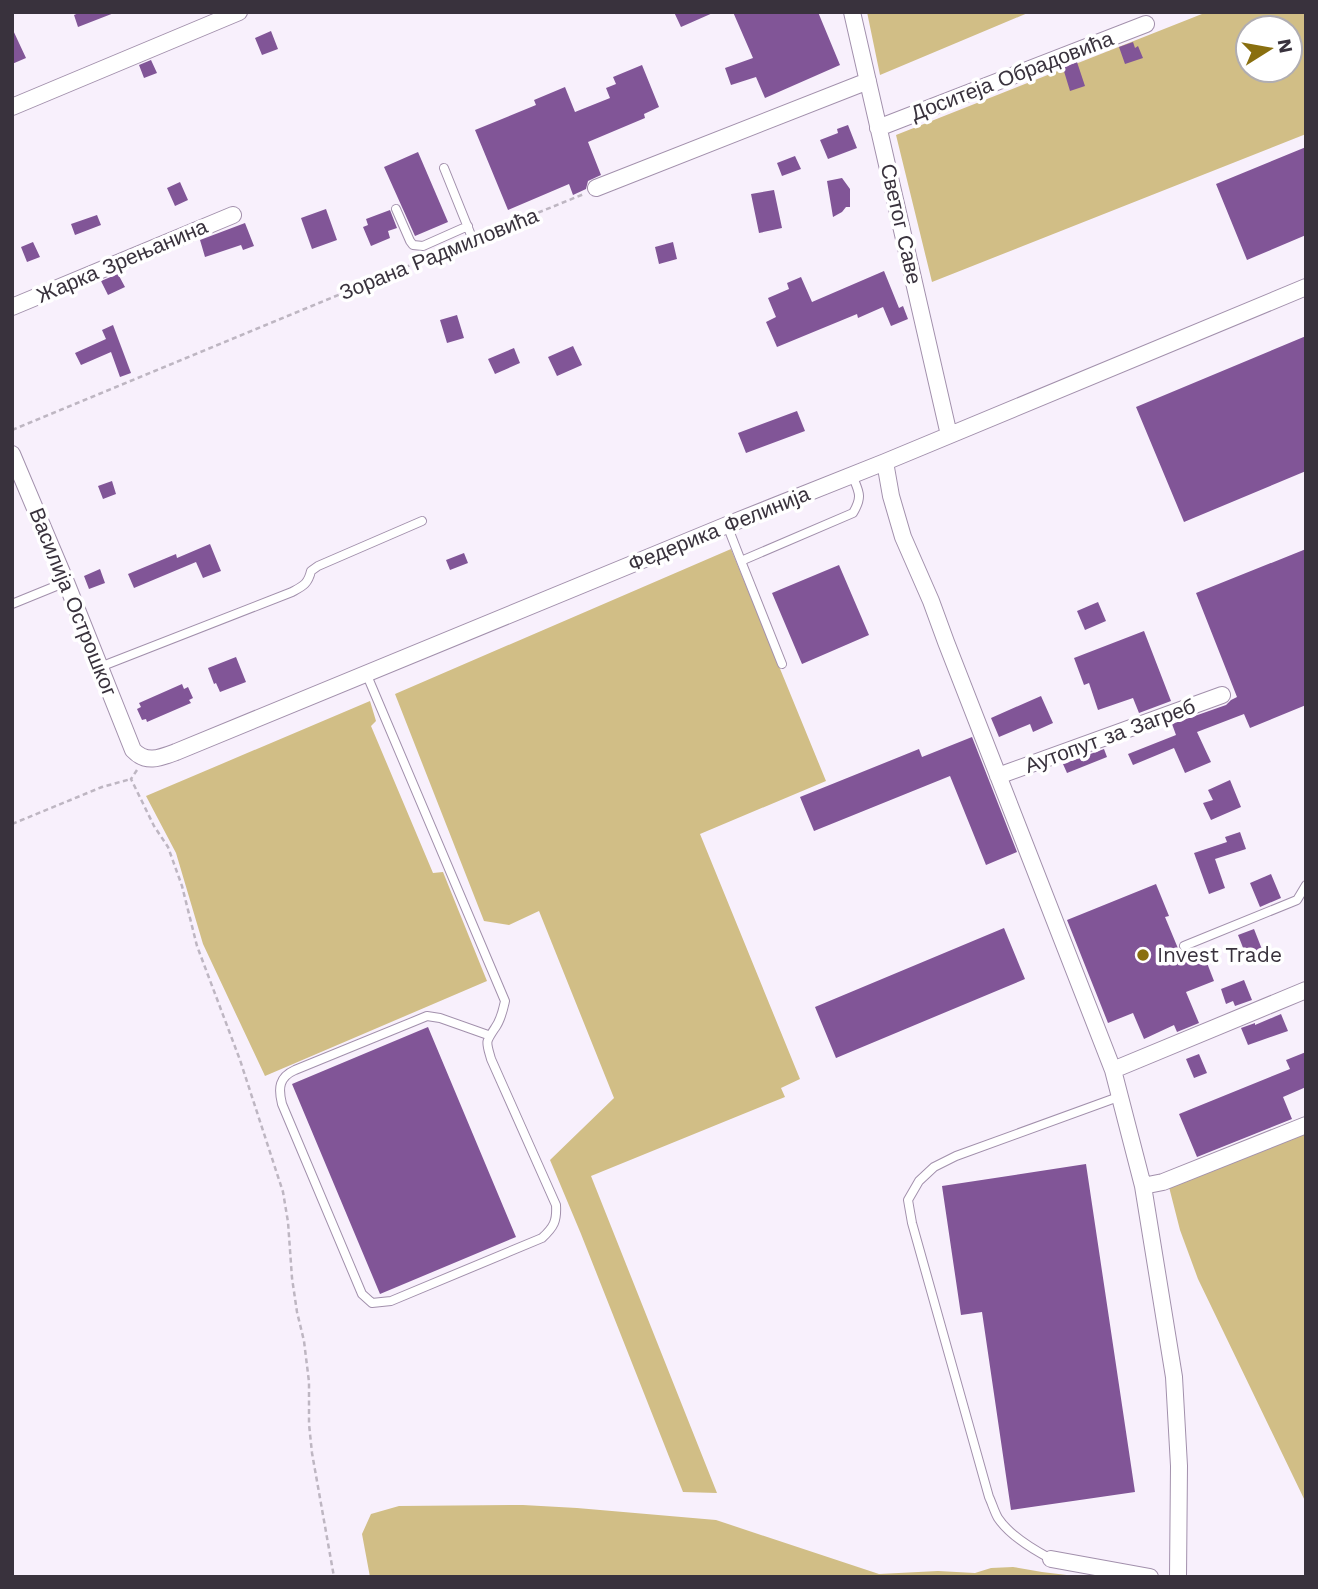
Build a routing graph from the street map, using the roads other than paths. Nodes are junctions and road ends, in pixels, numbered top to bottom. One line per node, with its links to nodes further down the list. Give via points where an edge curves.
1 (239, 12): 5 (street)
2 (852, 12): 4 (street, Светог Саве)
3 (1146, 24): 6 (street, Доситеја Обрадовића)
4 (868, 80): 6 (street, Светог Саве); 8 (street)
5 (12, 107)
6 (878, 128): 15 (street, Светог Саве)
7 (444, 167): 11 (lane)
8 (596, 188)
9 (396, 209): 11 (lane, via 413,245 423,246)
10 (233, 215): 14 (street, Жарка Зрењанина)
11 (468, 226): 12 (lane)
12 (473, 240)
13 (1306, 287): 15 (street, Федерика Фелинија)
14 (12, 307)
15 (949, 435): 17 (street, Федерика Фелинија)
16 (12, 454): 22 (street, Василија Острошког)
17 (885, 462): 18 (street, Федерика Фелинија); 29 (street, via 903,537)
18 (852, 475): 20 (street, Федерика Фелинија); 21 (lane, via 860,493 853,513)
19 (422, 521): 25 (lane, via 318,566 303,586 292,592)
20 (727, 525): 21 (lane); 26 (street, Федерика Фелинија)
21 (741, 561): 24 (lane)
22 (66, 582): 23 (lane); 25 (street, Василија Острошког)
23 (12, 604)
24 (782, 664)
25 (100, 667): 28 (street, Василија Острошког)
26 (366, 673): 28 (street, Федерика Фелинија, via 176,752 156,759); 33 (lane, via 505,1001)
27 (1222, 695): 29 (street, Аутопут за Загреб)
28 (140, 754)
29 (998, 776): 34 (street)
30 (1306, 884): 31 (lane, via 1297,900)
31 (1184, 946)
32 (1306, 990): 34 (street)
33 (488, 1035): 33 (lane, via 491,1059 556,1205 557,1217 542,1238 391,1301 372,1303 362,1294 282,1104 282,1080 295,1070 427,1016)
34 (1113, 1070): 35 (street)
35 (1121, 1096): 37 (street); 38 (lane, via 934,1167 908,1200 989,1497 1010,1531)
36 (1306, 1125): 37 (street)
37 (1143, 1186): 40 (street, via 1174,1377)
38 (1051, 1559): 39 (street)
39 (1150, 1577)
40 (1178, 1577)

